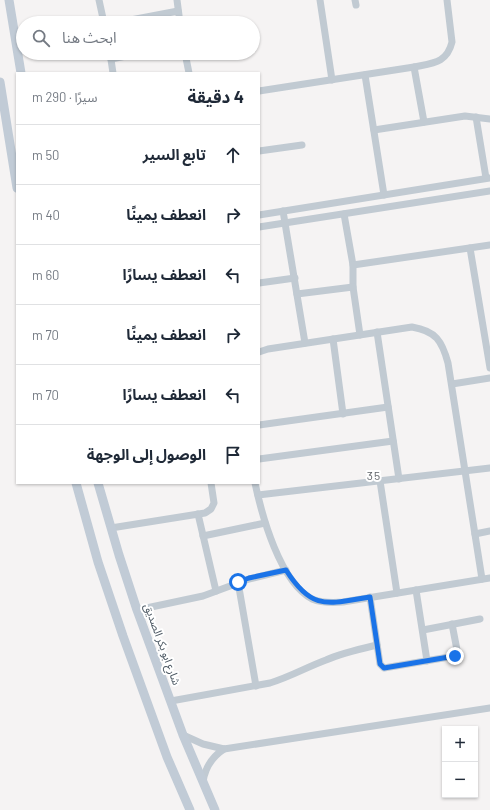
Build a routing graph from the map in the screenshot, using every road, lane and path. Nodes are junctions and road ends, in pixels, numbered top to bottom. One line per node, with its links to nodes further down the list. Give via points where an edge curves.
1 (9, 0): 10 (main road)
2 (99, 0): 7 (street)
3 (176, 0): 6 (street)
4 (320, 0): 19 (street)
5 (447, 0): 14 (street, via 452,42 450,49 442,60)
6 (178, 11): 8 (street); 9 (street)
7 (102, 16)
8 (152, 16)
9 (179, 16)
10 (16, 43)
11 (19, 60): 15 (main road)
12 (110, 60): 16 (street)
13 (186, 60): 17 (street)
14 (414, 67): 18 (street); 24 (street)
15 (21, 72)
16 (111, 72)
17 (189, 72)
18 (365, 75): 19 (street); 25 (street)
19 (332, 80): 21 (street)
20 (0, 82): 29 (main road)
21 (260, 91)
22 (476, 117): 23 (street); 24 (street, via 465,116); 28 (street)
23 (490, 119)
24 (424, 122): 25 (street)
25 (374, 130): 31 (street)
26 (302, 146): 27 (street)
27 (260, 151)
28 (488, 178): 31 (street)
29 (16, 182)
30 (490, 191): 33 (street)
31 (384, 194): 32 (street)
32 (283, 211): 34 (street); 35 (street)
33 (344, 214): 35 (street); 39 (street)
34 (260, 215)
35 (285, 222): 36 (street); 40 (street)
36 (260, 227)
37 (490, 245): 38 (street)
38 (470, 248): 39 (street); 49 (street)
39 (353, 265): 42 (street)
40 (295, 278): 41 (street); 43 (street)
41 (260, 283)
42 (353, 287): 43 (street); 45 (street)
43 (297, 294): 47 (street)
44 (377, 332): 45 (street); 51 (street, via 412,328 430,333 442,345); 52 (street)
45 (360, 335): 46 (street)
46 (333, 339): 47 (street); 53 (street)
47 (305, 343): 48 (street)
48 (260, 352)
49 (490, 368)
50 (490, 378): 51 (street)
51 (452, 384): 58 (street)
52 (388, 407): 53 (street); 55 (street)
53 (343, 414): 54 (street)
54 (260, 425)
55 (393, 441): 56 (street); 59 (street)
56 (260, 459)
57 (490, 468): 58 (street)
58 (466, 471): 59 (street); 70 (street)
59 (399, 479): 60 (street)
60 (380, 481): 65 (street); 78 (street)
61 (76, 484): 92 (main road, via 98,562 123,636 167,757)
62 (98, 484): 68 (main road, شارع ابو بكر الصديق)
63 (211, 484): 66 (street, via 214,503 211,509)
64 (255, 484): 65 (street)
65 (258, 495): 67 (street)
66 (198, 514): 68 (street); 71 (street)
67 (266, 523): 71 (street); 72 (street)
68 (111, 528): 80 (main road, شارع ابو بكر الصديق)
69 (490, 532): 70 (street)
70 (475, 534): 74 (street)
71 (203, 536): 77 (street)
72 (286, 570): 75 (street); 79 (street, via 306,595 318,601 332,603)
73 (490, 578): 74 (street)
74 (482, 579): 76 (street)
75 (238, 582): 77 (street); 86 (street)
76 (416, 590): 78 (street); 83 (street)
77 (216, 591): 80 (street)
78 (397, 593): 79 (street)
79 (370, 597): 84 (street)
80 (138, 610): 87 (main road, شارع ابو بكر الصديق)
81 (480, 619): 82 (street)
82 (452, 624): 83 (street); 85 (street, via 456,655)
83 (423, 630): 85 (street)
84 (377, 645): 85 (street, via 380,664 384,668); 86 (street, via 343,654 284,679)
85 (427, 661)
86 (256, 686): 87 (street)
87 (171, 701): 89 (main road, شارع ابو بكر الصديق)
88 (490, 708): 90 (street)
89 (183, 735): 90 (street, via 203,744); 91 (main road, شارع ابو بكر الصديق)
90 (224, 749): 91 (street, via 211,760)
91 (203, 784): 93 (main road, شارع ابو بكر الصديق)
92 (190, 810)
93 (215, 810)

